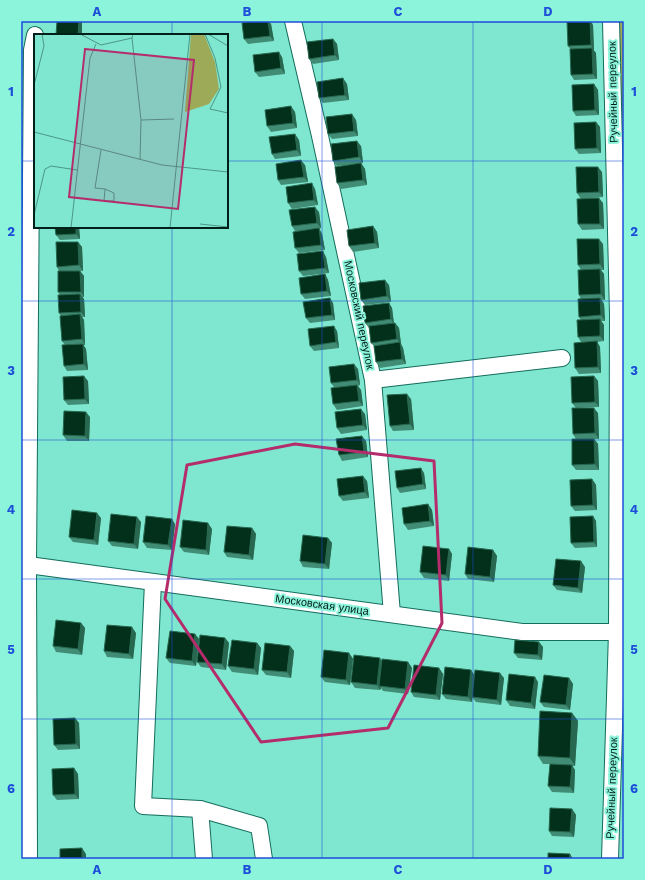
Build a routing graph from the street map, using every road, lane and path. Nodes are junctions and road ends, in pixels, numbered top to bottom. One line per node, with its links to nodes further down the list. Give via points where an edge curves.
1 (38, 21): 4 (street)
2 (293, 21): 7 (street, Московский переулок)
3 (611, 21): 11 (street, Ручейный переулок, via 618,315)
4 (35, 34)
5 (34, 43): 8 (street)
6 (562, 358): 7 (street)
7 (373, 380): 10 (street, Московский переулок)
8 (25, 564): 9 (street, Московская улица); 12 (street)
9 (153, 582): 10 (street, Московская улица); 13 (street, via 143,806)
10 (392, 614): 11 (street, Московская улица, via 522,632)
11 (620, 632): 17 (street, Ручейный переулок)
12 (25, 711): 14 (street)
13 (200, 809): 15 (street); 16 (street, via 259,826)
14 (29, 859)
15 (204, 859)
16 (264, 859)
17 (610, 859)

